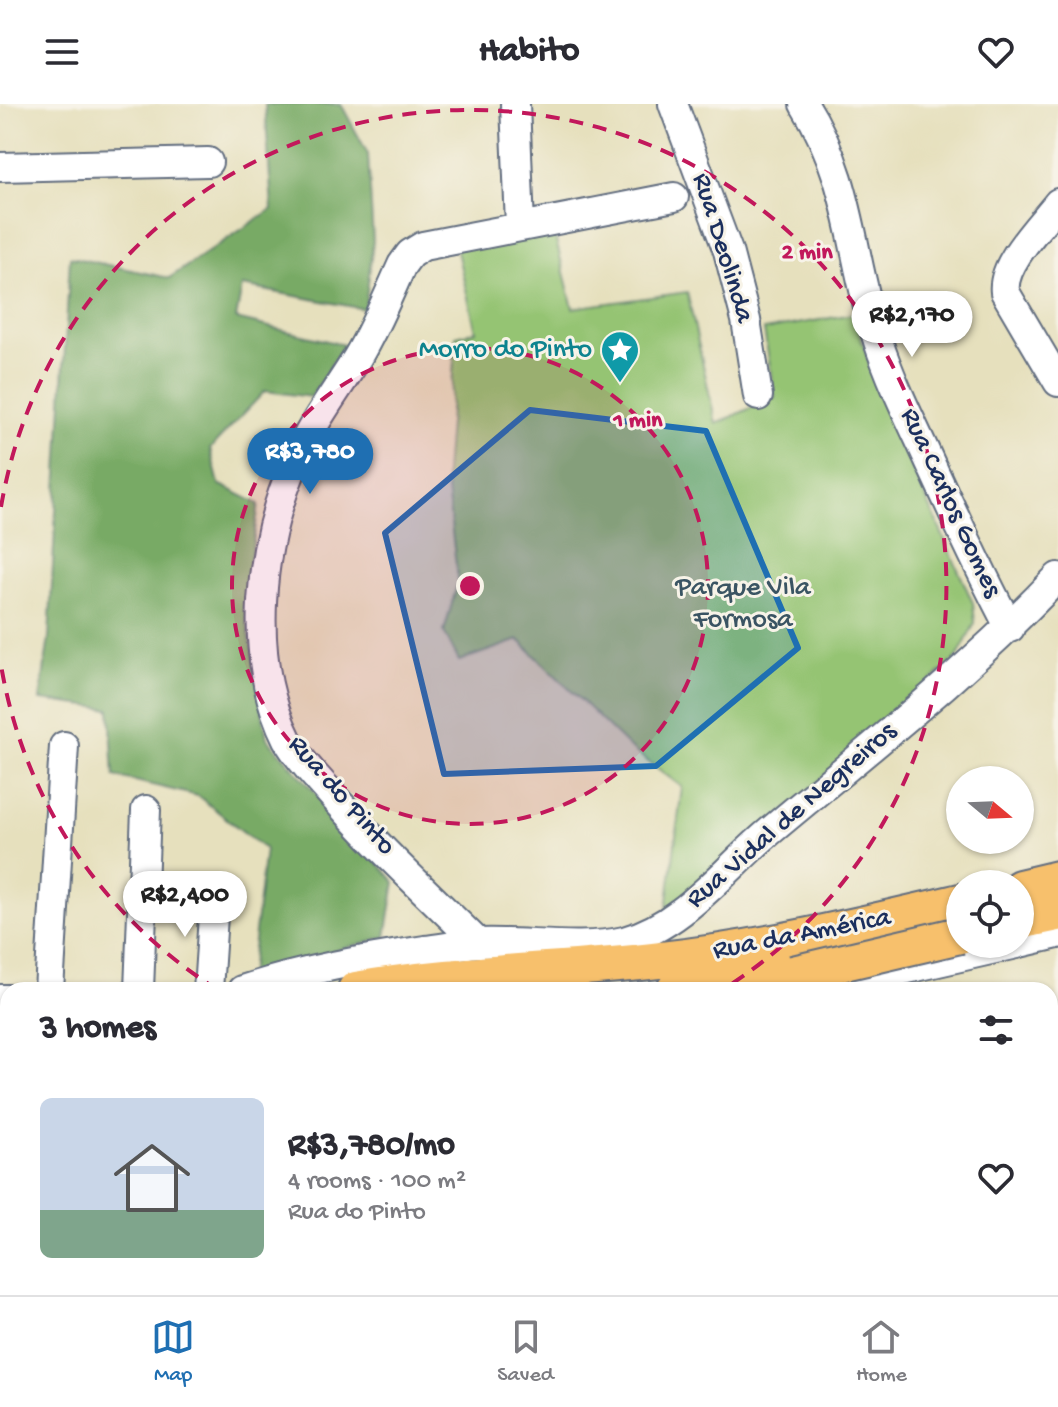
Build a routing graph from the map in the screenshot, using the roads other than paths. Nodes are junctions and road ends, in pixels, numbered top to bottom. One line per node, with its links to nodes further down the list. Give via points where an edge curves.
1 (515, 104): 8 (street)
2 (673, 104): 10 (street, Rua Deolinda, via 728,251)
3 (804, 104): 12 (street, Rua Carlos Gomes, via 843,188 889,372)
4 (208, 162): 5 (street)
5 (0, 167)
6 (674, 197): 8 (street, Rua do Pinto)
7 (1058, 203): 9 (street, via 1003,281)
8 (520, 226): 26 (street, Rua do Pinto, via 423,246 410,254 368,339 295,462 265,558 264,658 274,707 288,741 348,814)
9 (1058, 382)
10 (758, 396)
11 (1058, 577): 12 (street, Rua Vidal de Negreiros)
12 (1010, 628): 26 (street, Rua Vidal de Negreiros, via 667,923 622,941)
13 (64, 746): 29 (street)
14 (146, 810): 30 (street)
15 (1058, 879): 16 (main road)
16 (1034, 885)
17 (214, 901): 31 (street)
18 (946, 905): 20 (main road, Rua da América)
19 (1058, 913): 21 (main road)
20 (902, 915): 22 (main road, Rua da América); 28 (street)
21 (1034, 918)
22 (862, 925): 33 (main road, Rua da América, via 660,961); 35 (street)
23 (1058, 934): 25 (street)
24 (946, 939): 34 (main road, bridge)
25 (1034, 940)
26 (478, 943): 32 (street, Rua Vidal de Negreiros, via 351,962)
27 (978, 958): 28 (street)
28 (916, 979): 36 (street)
29 (49, 982)
30 (139, 982)
31 (209, 982)
32 (273, 982)
33 (409, 982)
34 (804, 982)
35 (877, 982)
36 (893, 982)

